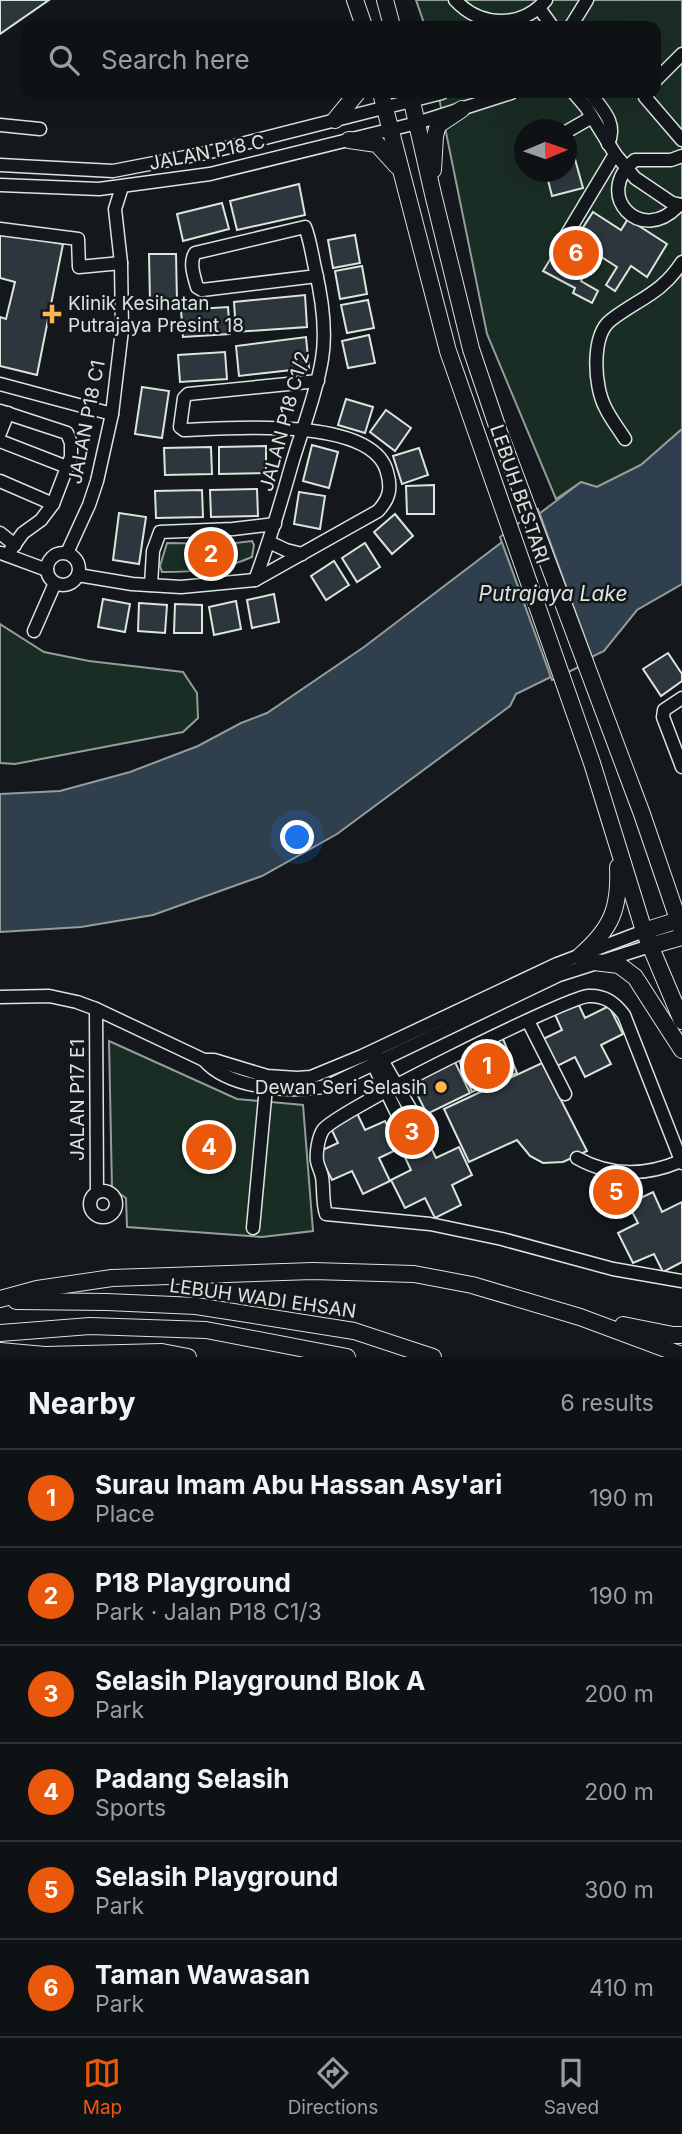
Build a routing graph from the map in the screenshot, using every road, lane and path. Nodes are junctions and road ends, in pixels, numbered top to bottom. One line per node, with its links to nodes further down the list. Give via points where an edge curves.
1 (355, 0): 6 (main road)
2 (385, 0): 7 (main road)
3 (455, 0): 8 (street)
4 (587, 0): 11 (street)
5 (542, 4): 9 (street); 10 (street)
6 (361, 21)
7 (391, 21)
8 (488, 21)
9 (510, 21)
10 (550, 21)
11 (575, 21)
12 (682, 54): 13 (street)
13 (661, 75)
14 (353, 98): 24 (main road)
15 (402, 98): 21 (street, JALAN P18 C)
16 (411, 98): 25 (main road, LEBUH BESTARI)
17 (496, 98): 22 (street, JALAN P18 C)
18 (578, 98): 23 (street)
19 (594, 98): 32 (street, via 612,128)
20 (646, 98): 30 (street)
21 (383, 100): 24 (street, JALAN P18 C); 29 (main road, LEBUH BESTARI)
22 (462, 109): 25 (street, JALAN P18 C); 40 (main road, via 438,125)
23 (593, 117): 27 (street); 32 (street)
24 (335, 120): 34 (street, JALAN P18 C, via 113,171)
25 (417, 122): 29 (street, JALAN P18 C); 40 (main road, LEBUH BESTARI)
26 (0, 125): 28 (street)
27 (577, 126)
28 (40, 129)
29 (390, 129): 31 (street, JALAN P18 C); 36 (main road, LEBUH BESTARI)
30 (682, 139)
31 (349, 140): 36 (main road, via 377,144); 38 (street, JALAN P18 C, via 210,174)
32 (611, 149): 35 (street); 44 (street)
33 (682, 156): 35 (street, via 635,160)
34 (0, 165)
35 (625, 167): 41 (street); 41 (street, via 618,182 618,198 626,212 640,220 656,221)
36 (403, 177): 74 (main road, LEBUH BESTARI, via 449,351)
37 (0, 185): 39 (street, JALAN P18 C)
38 (122, 187): 39 (street, JALAN P18 C); 42 (street, JALAN P18 C1)
39 (99, 190): 42 (street)
40 (433, 194): 73 (main road, LEBUH BESTARI, via 471,349)
41 (680, 205)
42 (115, 209): 46 (street, JALAN P18 C1)
43 (0, 229): 46 (street, via 78,239 79,267)
44 (558, 249)
45 (682, 262): 54 (street, via 663,287 608,321 601,332 596,366 603,405)
46 (121, 263): 51 (street, JALAN P18 C1, via 122,330)
47 (317, 276): 47 (street, JALAN P18 C1/2, via 202,290 197,287 192,265 195,253 305,227); 48 (street, JALAN P18 C1/2, via 324,339)
48 (318, 381): 52 (street, JALAN P18 C1/2); 52 (street, via 188,394 180,414 184,430)
49 (0, 384): 51 (street)
50 (4, 412): 53 (street); 56 (street, via 66,433 71,443)
51 (111, 414): 63 (street, JALAN P18 C1, via 97,481)
52 (303, 429): 59 (street, JALAN P18 C1/2); 64 (street, via 346,437 369,449 382,459 390,490 378,511)
53 (0, 433)
54 (625, 439)
55 (0, 441): 56 (street)
56 (67, 467): 58 (street)
57 (0, 481): 58 (street)
58 (53, 504): 62 (street)
59 (275, 524): 61 (street, JALAN P18 C1/2); 69 (street, via 159,532)
60 (0, 533): 62 (street)
61 (269, 542): 64 (street); 67 (street, JALAN P18 C1/2)
62 (7, 551): 65 (street)
63 (67, 553): 65 (street, via 53,556); 66 (street, via 79,564)
64 (302, 554): 67 (street)
65 (47, 570): 68 (street)
66 (78, 575): 68 (street, via 68,584); 69 (street)
67 (255, 580): 69 (street)
68 (55, 583): 70 (street)
69 (151, 585)
70 (34, 631)
71 (682, 698): 72 (street, via 664,710 663,717)
72 (682, 767)
73 (642, 814): 75 (main road); 76 (main road, LEBUH BESTARI)
74 (617, 843): 77 (main road, LEBUH BESTARI); 78 (main road, via 617,905)
75 (682, 894)
76 (681, 927): 77 (main road)
77 (647, 939): 78 (street); 82 (main road, LEBUH BESTARI)
78 (587, 959): 83 (street); 84 (main road, via 619,965 635,977); 85 (street, via 529,977)
79 (0, 997): 80 (street, via 49,996)
80 (96, 1009): 86 (street); 93 (street, JALAN P17 E1)
81 (528, 1021): 88 (street); 90 (street); 92 (street, via 577,998 592,996 616,1004)
82 (682, 1021)
83 (401, 1050): 85 (street); 88 (street)
84 (682, 1050)
85 (375, 1057): 86 (street, via 297,1078 267,1076); 87 (street); 88 (street)
86 (204, 1060): 89 (street, via 211,1069 236,1080)
87 (354, 1074): 88 (street); 89 (street, via 315,1088)
88 (389, 1084): 95 (street, via 321,1134 316,1159 326,1214 430,1224 502,1238 613,1269)
89 (266, 1087): 94 (street)
90 (565, 1094)
91 (577, 1158): 92 (street, via 615,1172 641,1172)
92 (682, 1162)
93 (97, 1192)
94 (253, 1228)
95 (682, 1281)
96 (0, 1300): 97 (main road, via 37,1289 112,1278 313,1271 414,1274 472,1285); 104 (main road, LEBUH WADI EHSAN, via 195,1306 354,1331)
97 (580, 1317): 99 (main road); 101 (main road)
98 (0, 1333): 103 (main road, LEBUH WADI EHSAN, via 90,1326 206,1331)
99 (682, 1335)
100 (0, 1351): 102 (main road, via 162,1352)
101 (682, 1355)
102 (188, 1357)
103 (347, 1357)
104 (433, 1357)

